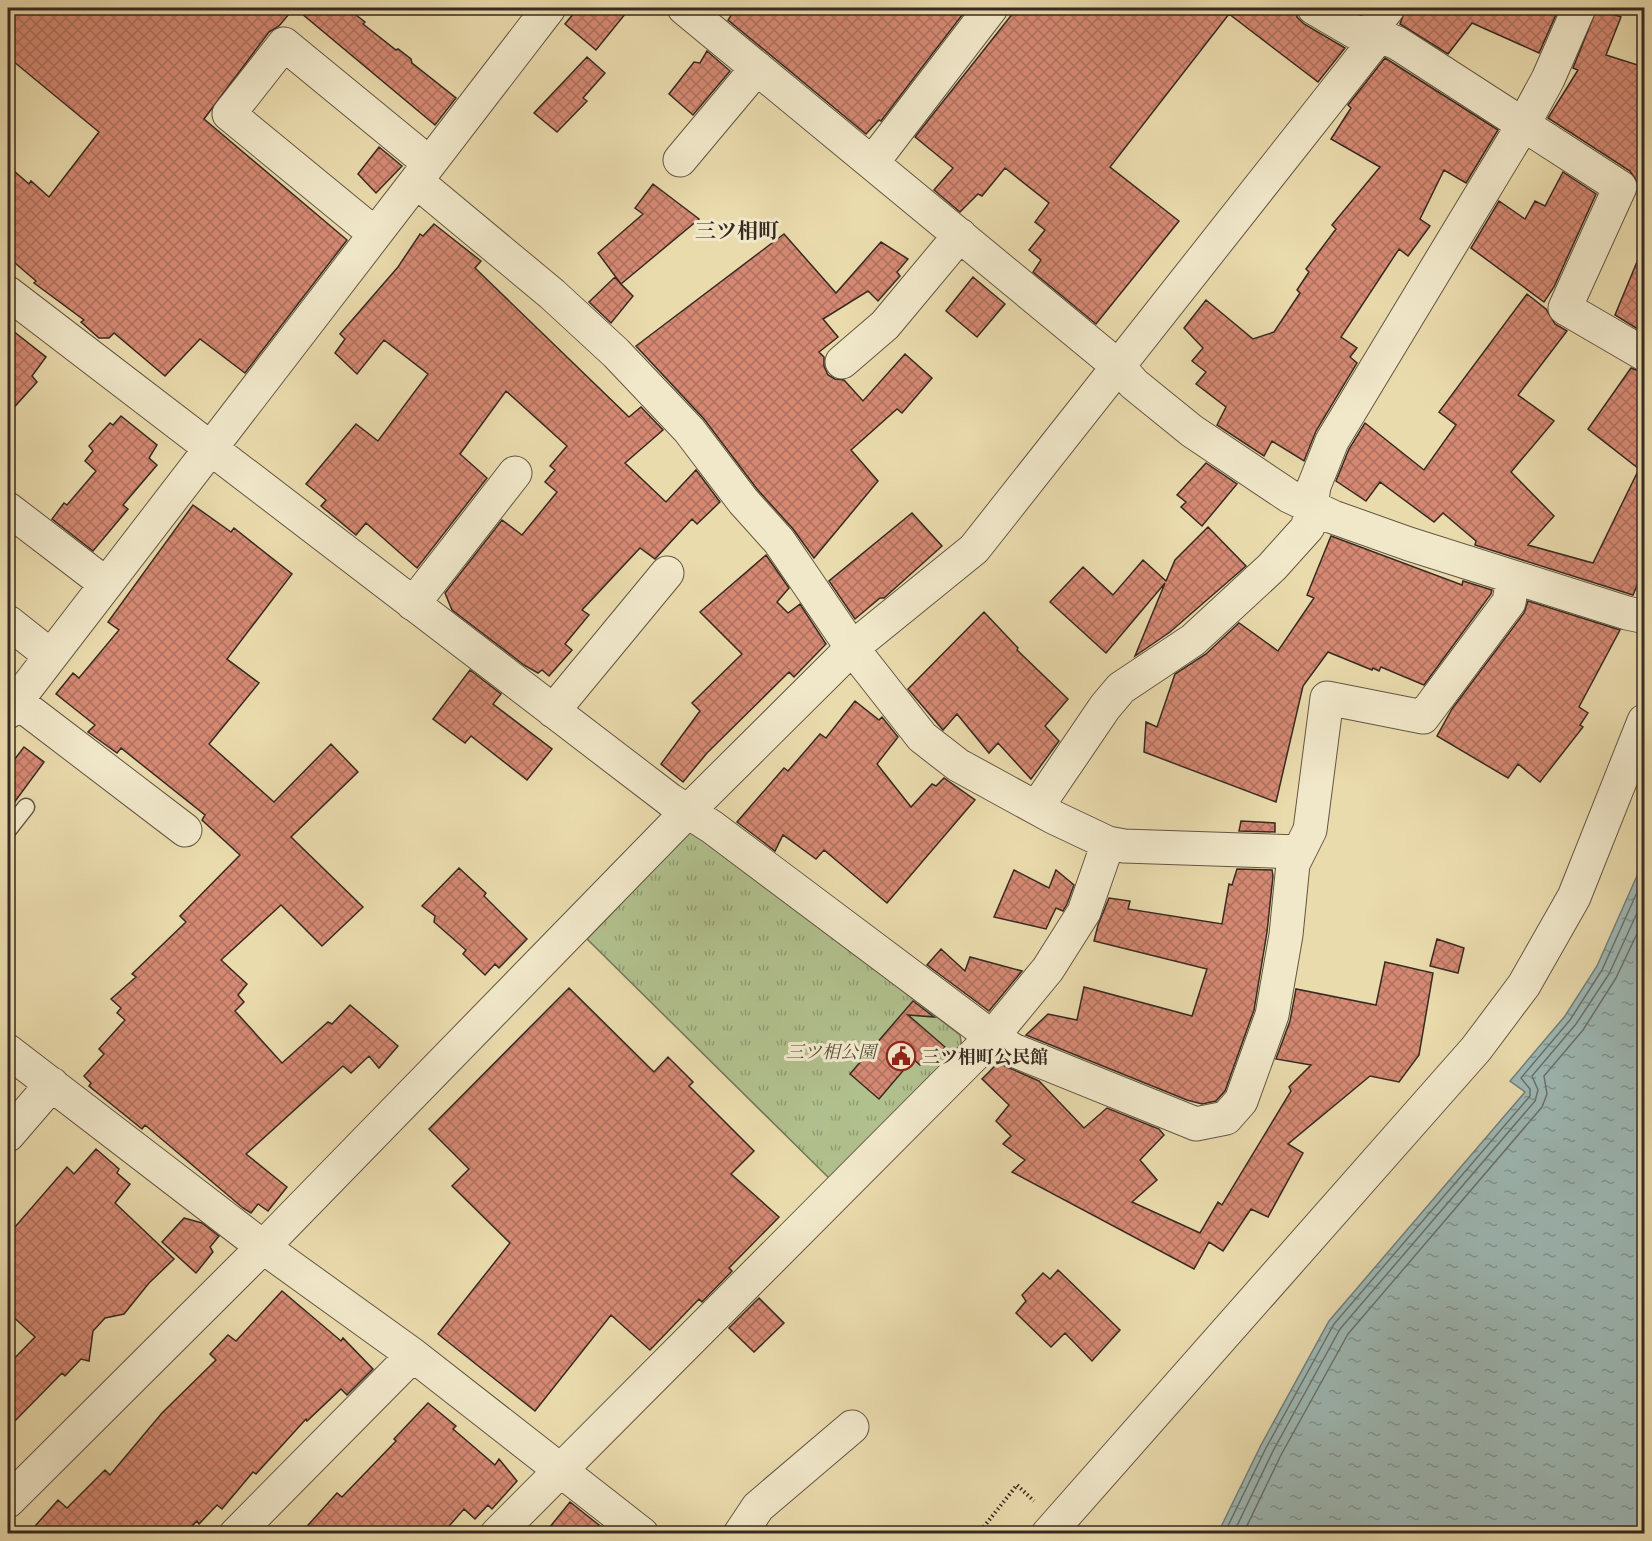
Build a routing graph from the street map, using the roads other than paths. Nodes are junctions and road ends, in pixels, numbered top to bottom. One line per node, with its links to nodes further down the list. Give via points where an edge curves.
1 (549, 8): 11 (street)
2 (684, 8): 7 (street)
3 (991, 8): 10 (street)
4 (1314, 8): 6 (street, via 1355,32)
5 (1579, 8): 8 (street)
6 (1382, 21): 8 (street, via 1397,43); 17 (street, via 1371,46)
7 (757, 68): 9 (street); 10 (street)
8 (1523, 125): 15 (street, via 1620,186 1565,308); 20 (street, via 1332,441)
9 (680, 160)
10 (872, 163): 13 (street)
11 (422, 172): 12 (street); 12 (street, via 284,44 229,114); 28 (street, via 616,353 689,430 779,541)
12 (375, 234): 18 (street)
13 (960, 235): 16 (street, via 885,325); 17 (street)
14 (8, 293): 18 (street)
15 (1644, 354)
16 (842, 362)
17 (1119, 367): 20 (street, via 1192,431); 28 (street, via 975,549)
18 (210, 448): 24 (street); 25 (street)
19 (515, 473): 25 (street)
20 (1310, 506): 23 (street); 34 (street, via 1308,527 1272,567 1193,640 1121,688)
21 (8, 509): 24 (street)
22 (667, 573): 31 (street)
23 (1513, 578): 26 (street, via 1627,613); 39 (street, via 1509,602 1423,717 1327,698 1310,830)
24 (106, 584): 29 (street)
25 (413, 604): 31 (street)
26 (1644, 614)
27 (8, 622): 29 (street)
28 (852, 648): 34 (street, via 922,737 958,765); 35 (street)
29 (51, 656): 30 (street)
30 (12, 707): 37 (street)
31 (553, 711): 35 (street)
32 (1644, 721): 53 (street, via 1574,897 1524,985 1476,1048)
33 (26, 807): 36 (lane)
34 (1037, 807): 38 (street)
35 (688, 811): 40 (street); 44 (street)
36 (8, 830)
37 (185, 830)
38 (1108, 843): 39 (street); 40 (street, via 1084,912 1048,969)
39 (1299, 852): 40 (street, via 1293,864 1272,1015 1241,1101 1226,1118 1196,1124 1013,1050)
40 (992, 1037): 47 (street)
41 (8, 1051): 42 (street)
42 (52, 1084): 43 (street); 44 (street)
43 (8, 1135)
44 (263, 1247): 45 (street); 48 (street)
45 (413, 1355): 47 (street); 49 (street)
46 (852, 1427): 52 (street, via 758,1508)
47 (560, 1472): 50 (street); 51 (street)
48 (8, 1501)
49 (236, 1533)
50 (497, 1533)
51 (642, 1533)
52 (740, 1533)
53 (1048, 1533)

